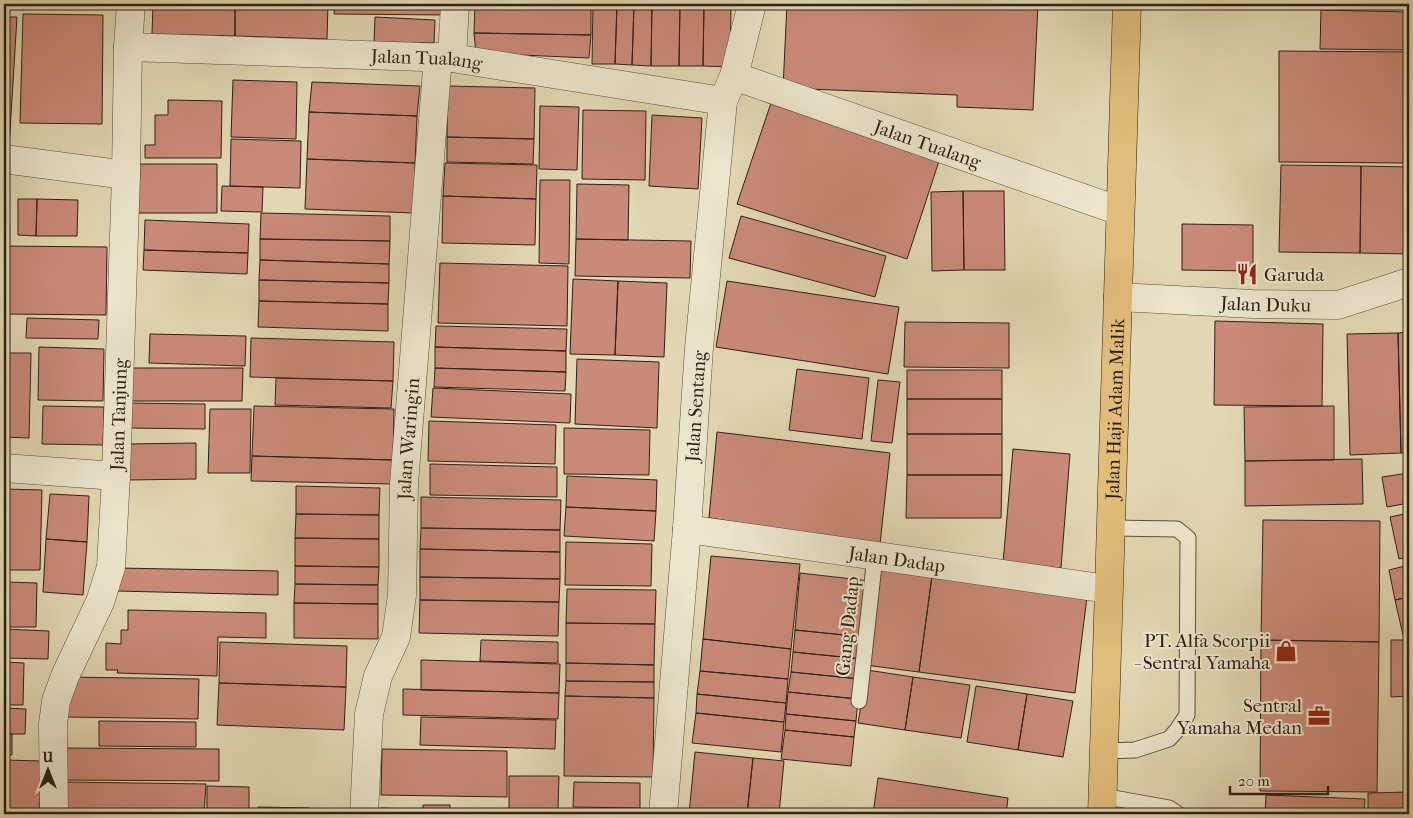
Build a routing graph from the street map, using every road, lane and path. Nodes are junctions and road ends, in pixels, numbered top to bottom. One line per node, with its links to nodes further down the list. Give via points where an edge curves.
1 (131, 4): 5 (street, Jalan Tanjung)
2 (455, 4): 6 (street, Jalan Waringin)
3 (752, 4): 7 (street, Jalan Sentang)
4 (1126, 4): 11 (main road, Jalan Haji Adam Malik)
5 (128, 47): 6 (street, Jalan Tualang); 10 (street, Jalan Tanjung)
6 (445, 58): 8 (street, Jalan Tualang); 24 (street, Jalan Waringin, via 404,484 402,595 396,637 378,676 369,714)
7 (734, 76): 8 (street, Jalan Sentang); 11 (street, Jalan Tualang)
8 (723, 101): 17 (street, Jalan Sentang, via 699,348)
9 (4, 159): 10 (street)
10 (126, 175): 15 (street, Jalan Tanjung)
11 (1120, 211): 13 (main road, Jalan Haji Adam Malik)
12 (1409, 282): 13 (street, Jalan Duku, via 1338,305)
13 (1118, 296): 16 (main road, Jalan Haji Adam Malik)
14 (4, 468): 15 (street)
15 (116, 476): 23 (street, Jalan Tanjung, via 111,567 100,602 56,701 53,724)
16 (1111, 528): 19 (main road, Jalan Haji Adam Malik); 21 (lane, via 1177,529 1188,538 1187,716 1169,739 1135,750)
17 (687, 529): 18 (street, Jalan Dadap); 25 (street, Jalan Sentang)
18 (875, 556): 19 (street, Jalan Dadap); 20 (lane, Gang Dadap)
19 (1108, 589): 21 (main road, Jalan Haji Adam Malik)
20 (859, 701)
21 (1104, 751): 22 (main road, Jalan Haji Adam Malik)
22 (1102, 805): 26 (lane, via 1169,808)
23 (54, 814)
24 (364, 814)
25 (663, 814)
26 (1178, 814)

